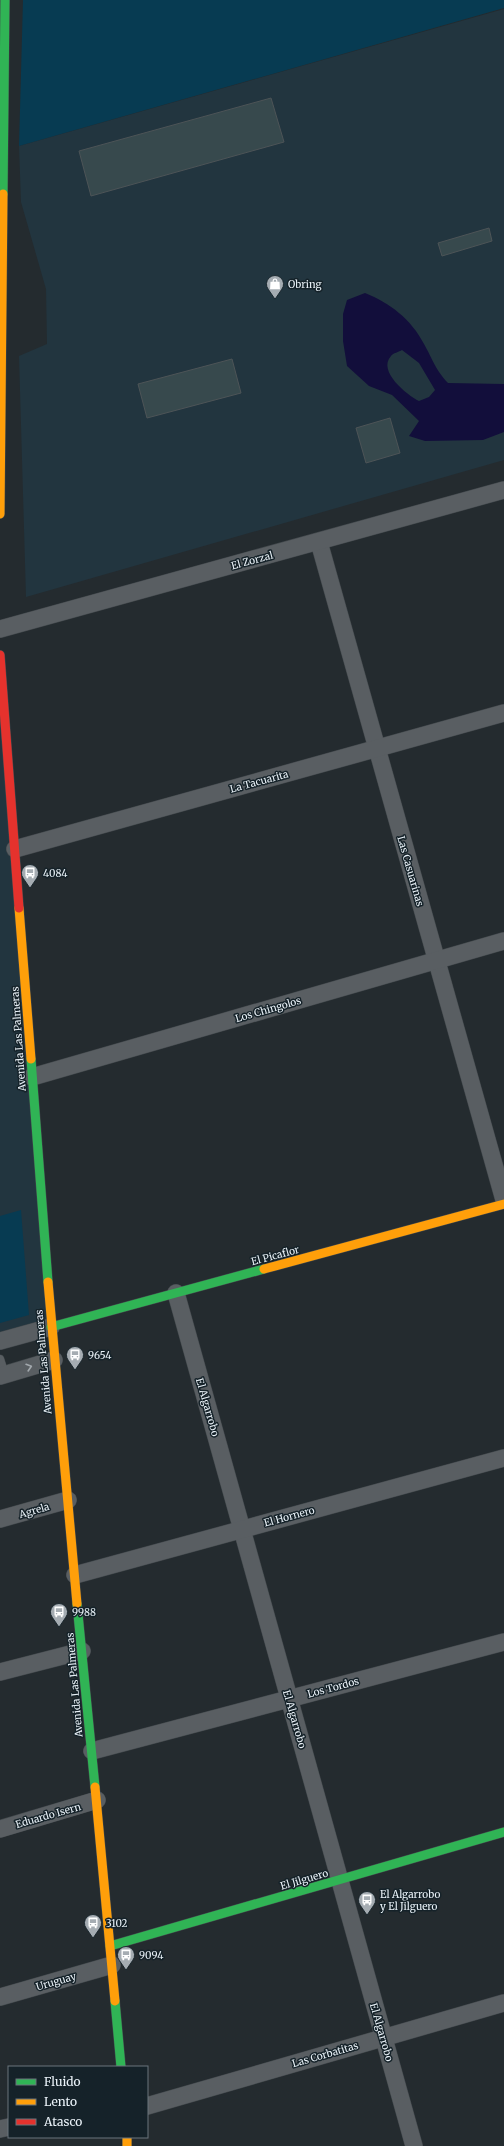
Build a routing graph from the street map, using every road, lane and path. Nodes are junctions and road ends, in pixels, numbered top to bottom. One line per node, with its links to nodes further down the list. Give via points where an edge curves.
1 (5, 0): 3 (main road)
2 (504, 490): 4 (street, El Zorzal)
3 (0, 514)
4 (319, 542): 5 (street, El Zorzal); 9 (street, Las Casuarinas)
5 (0, 630)
6 (0, 655): 8 (main road, Avenida Las Palmeras)
7 (504, 713): 9 (street, La Tacuarita)
8 (3, 742): 10 (main road, Avenida Las Palmeras)
9 (377, 748): 10 (street, La Tacuarita); 12 (street, Las Casuarinas)
10 (15, 848): 13 (main road, Avenida Las Palmeras)
11 (504, 941): 12 (street, Los Chingolos)
12 (437, 960): 13 (street, Los Chingolos); 14 (street, Las Casuarinas)
13 (32, 1077): 17 (main road, Avenida Las Palmeras)
14 (504, 1200)
15 (504, 1204): 16 (main road, El Picaflor)
16 (176, 1293): 17 (main road, El Picaflor); 24 (street, El Algarrobo)
17 (51, 1327): 18 (street); 19 (main road, Avenida Las Palmeras)
18 (0, 1341)
19 (54, 1360): 20 (street, one-way to 19); 22 (main road, Avenida Las Palmeras)
20 (2, 1370)
21 (504, 1458): 24 (street, El Hornero)
22 (68, 1500): 23 (street, Agrela); 25 (main road, Avenida Las Palmeras)
23 (0, 1519)
24 (242, 1529): 25 (street, El Hornero); 29 (street, El Algarrobo)
25 (75, 1575): 27 (main road, Avenida Las Palmeras)
26 (504, 1642): 29 (street, Los Tordos)
27 (82, 1650): 28 (street); 30 (main road, Avenida Las Palmeras)
28 (0, 1672)
29 (289, 1699): 30 (street, Los Tordos); 34 (street, El Algarrobo)
30 (92, 1751): 31 (main road, Avenida Las Palmeras)
31 (97, 1800): 32 (street, Eduardo Isern); 35 (main road, Avenida Las Palmeras)
32 (0, 1829)
33 (504, 1832): 34 (main road, El Jilguero)
34 (340, 1880): 35 (main road, El Jilguero); 39 (street, El Algarrobo)
35 (110, 1946): 36 (main road, Avenida Las Palmeras)
36 (112, 1965): 37 (street, Uruguay); 40 (main road, Avenida Las Palmeras)
37 (0, 1997)
38 (504, 2003): 39 (street, Las Corbatitas)
39 (384, 2037): 41 (street, Las Corbatitas); 42 (street, El Algarrobo)
40 (121, 2066)
41 (148, 2106)
42 (414, 2146)

